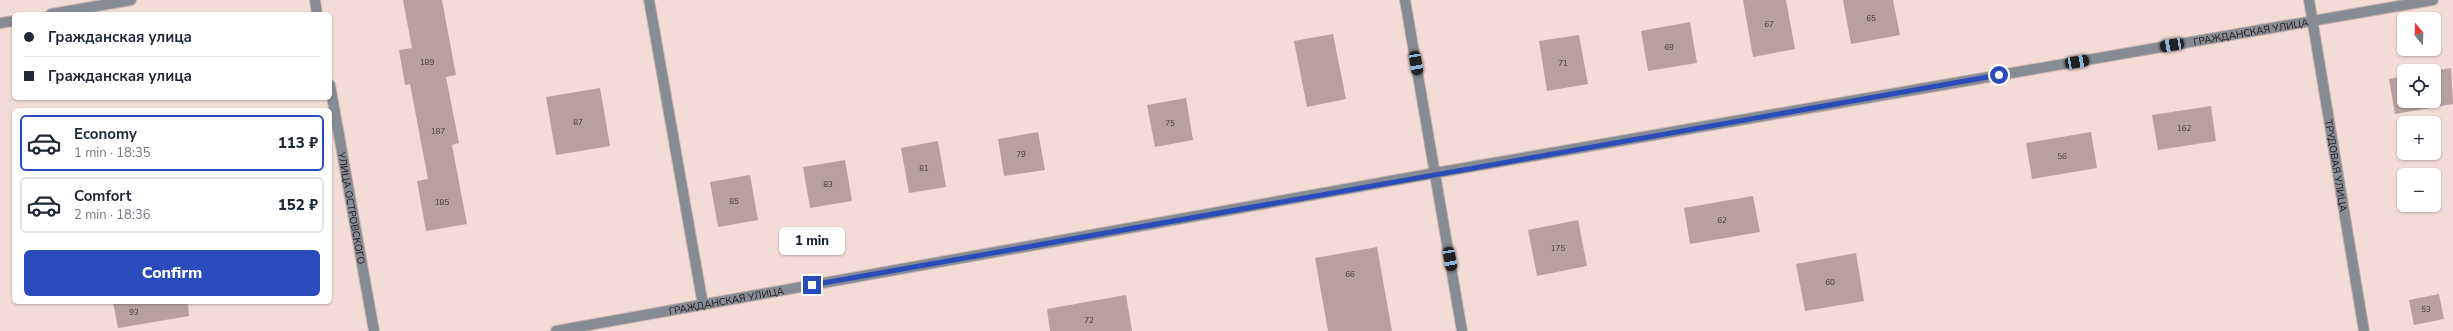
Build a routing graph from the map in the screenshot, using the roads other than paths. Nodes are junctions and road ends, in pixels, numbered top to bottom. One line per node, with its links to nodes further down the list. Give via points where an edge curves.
1 (131, 0): 7 (street)
2 (315, 0): 8 (street)
3 (649, 0): 14 (street)
4 (1405, 0): 13 (street)
5 (2309, 0): 10 (street, ТРУДОВАЯ УЛИЦА)
6 (2433, 0): 10 (street, ГРАЖДАНСКАЯ УЛИЦА)
7 (62, 12)
8 (317, 12)
9 (12, 21): 11 (street)
10 (2312, 21): 13 (street, ГРАЖДАНСКАЯ УЛИЦА); 18 (street, ТРУДОВАЯ УЛИЦА)
11 (0, 23)
12 (332, 96): 15 (street, УЛИЦА ОСТРОВСКОГО)
13 (1435, 173): 14 (street, ГРАЖДАНСКАЯ УЛИЦА); 17 (street)
14 (703, 304): 16 (street, ГРАЖДАНСКАЯ УЛИЦА)
15 (374, 331)
16 (556, 331)
17 (1462, 331)
18 (2364, 331)

